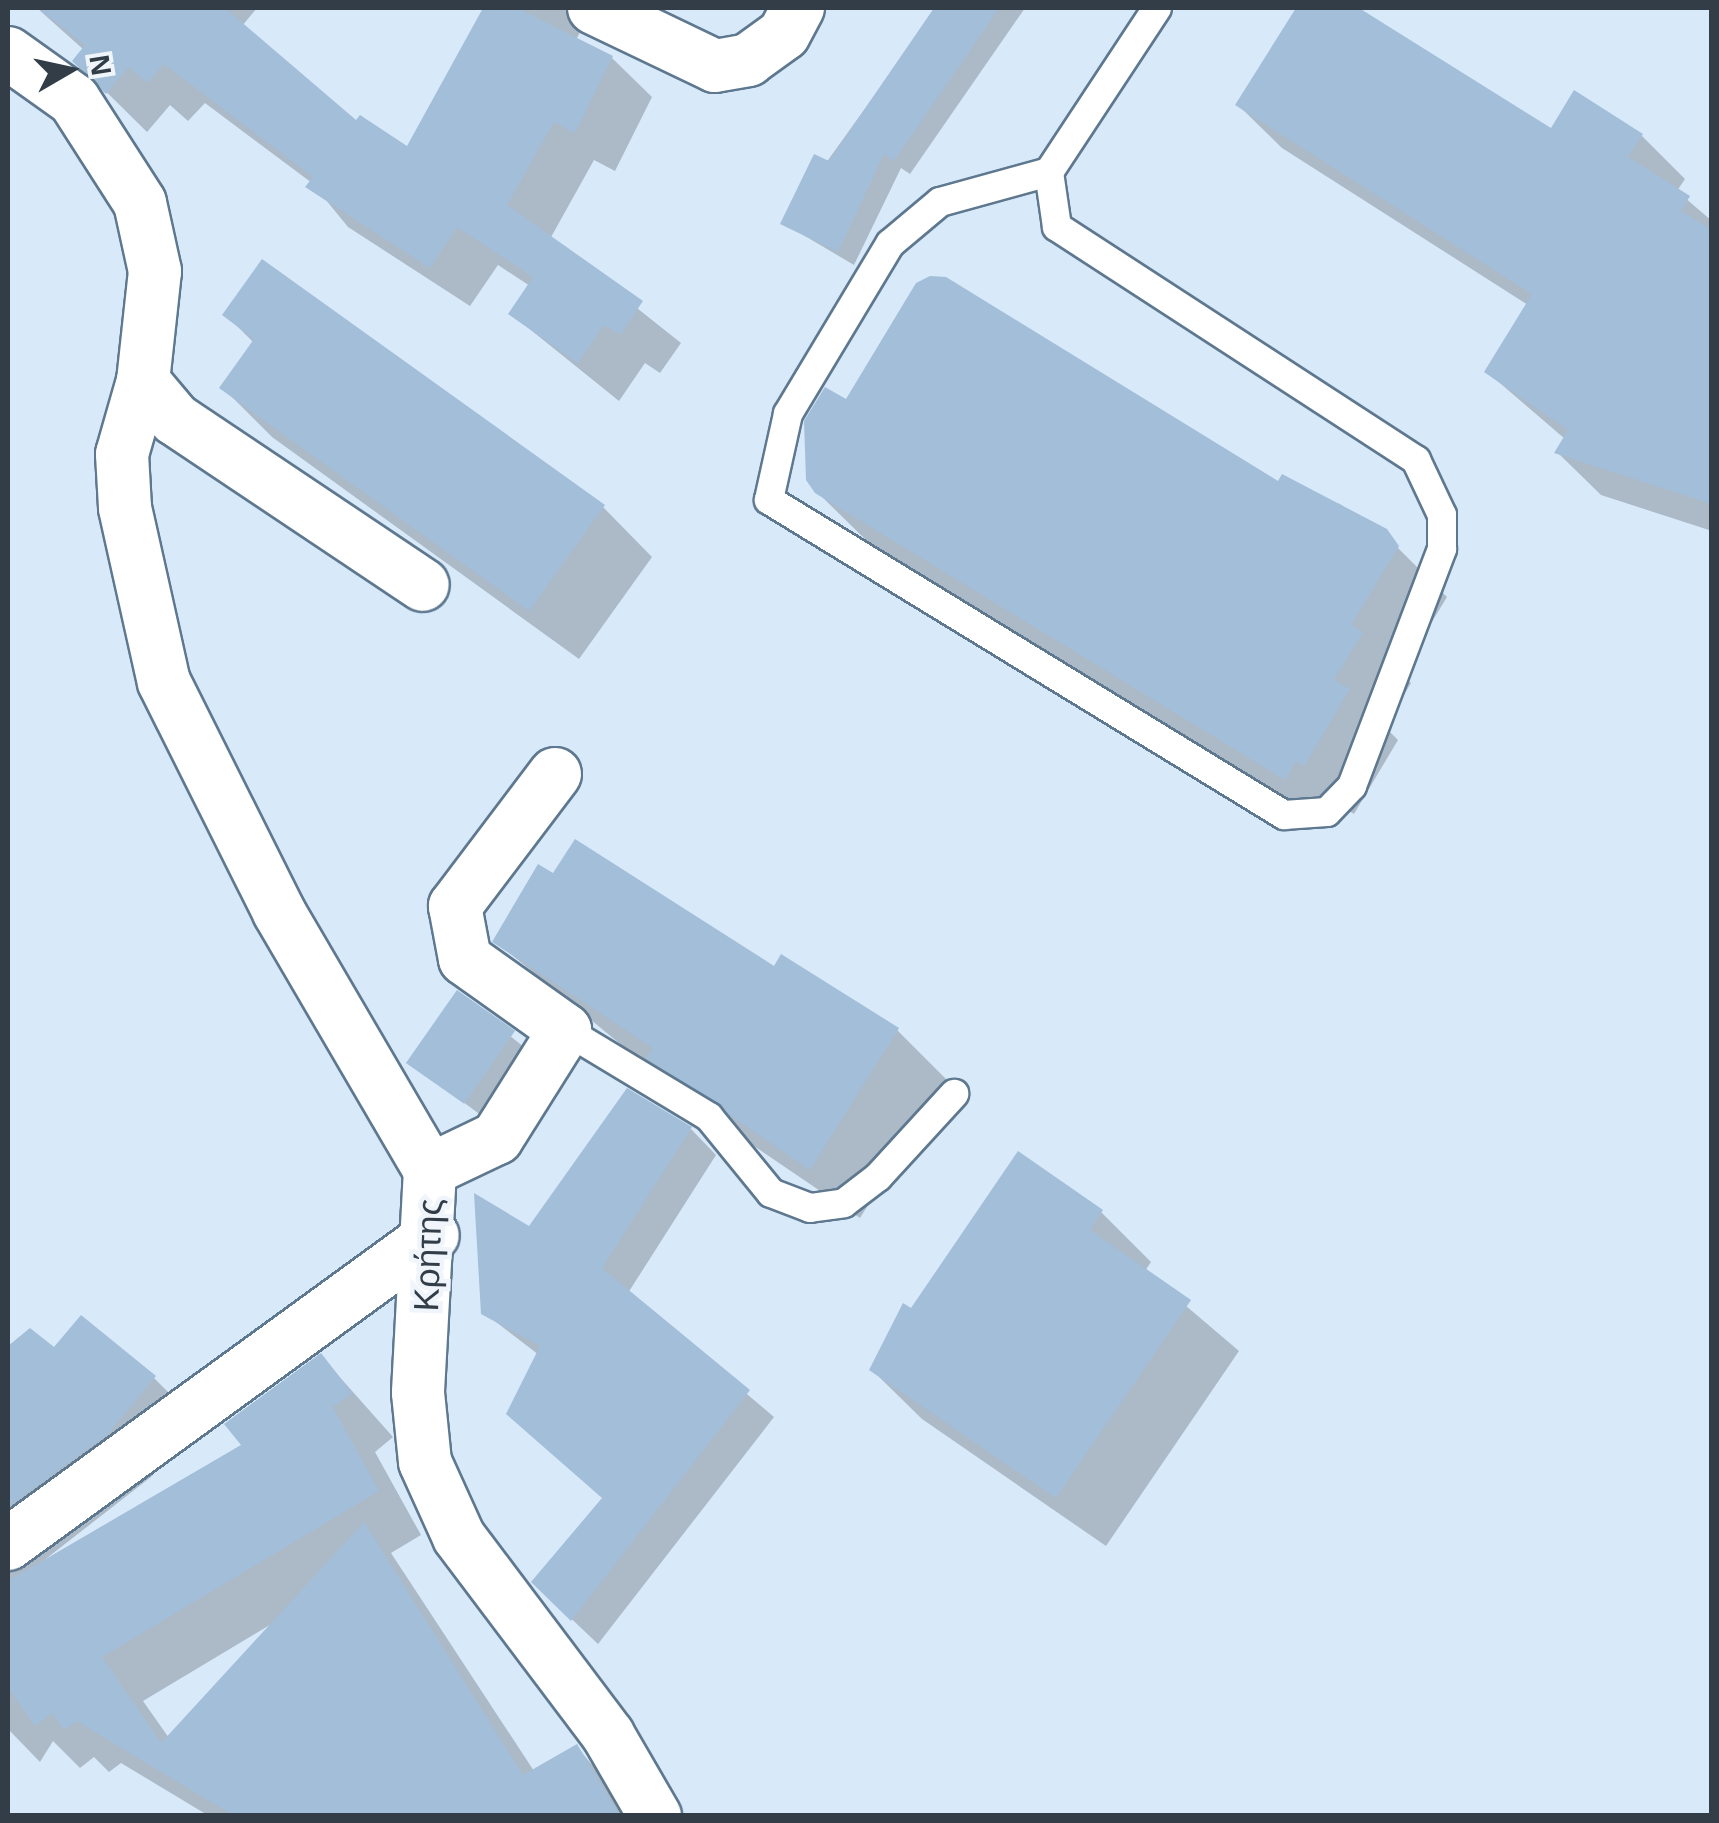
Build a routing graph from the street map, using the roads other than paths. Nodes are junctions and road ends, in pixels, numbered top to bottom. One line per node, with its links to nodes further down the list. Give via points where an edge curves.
1 (594, 8): 2 (street, via 714,66 748,60 784,34)
2 (798, 8)
3 (1156, 8): 5 (lane)
4 (8, 53): 6 (street, via 74,100 140,203 155,271)
5 (1049, 172): 5 (lane, via 1057,227 1416,460 1436,488 1442,549 1352,786 1327,812 1284,814 769,500 788,414 890,244 940,202)
6 (144, 381): 7 (street, via 175,419); 11 (street, via 122,454 125,508 164,682 332,1009)
7 (423, 585)
8 (556, 774): 9 (street, via 455,906 453,932 465,959)
9 (565, 1030): 10 (lane, via 708,1118 771,1193 810,1208 844,1203 878,1178); 11 (street, Κρήτης, via 496,1138)
10 (954, 1094)
11 (430, 1170): 12 (street, Κρήτης)
12 (433, 1235): 13 (street); 14 (street, Κρήτης, via 418,1393 425,1462 459,1537 608,1734)
13 (8, 1544)
14 (654, 1816)

